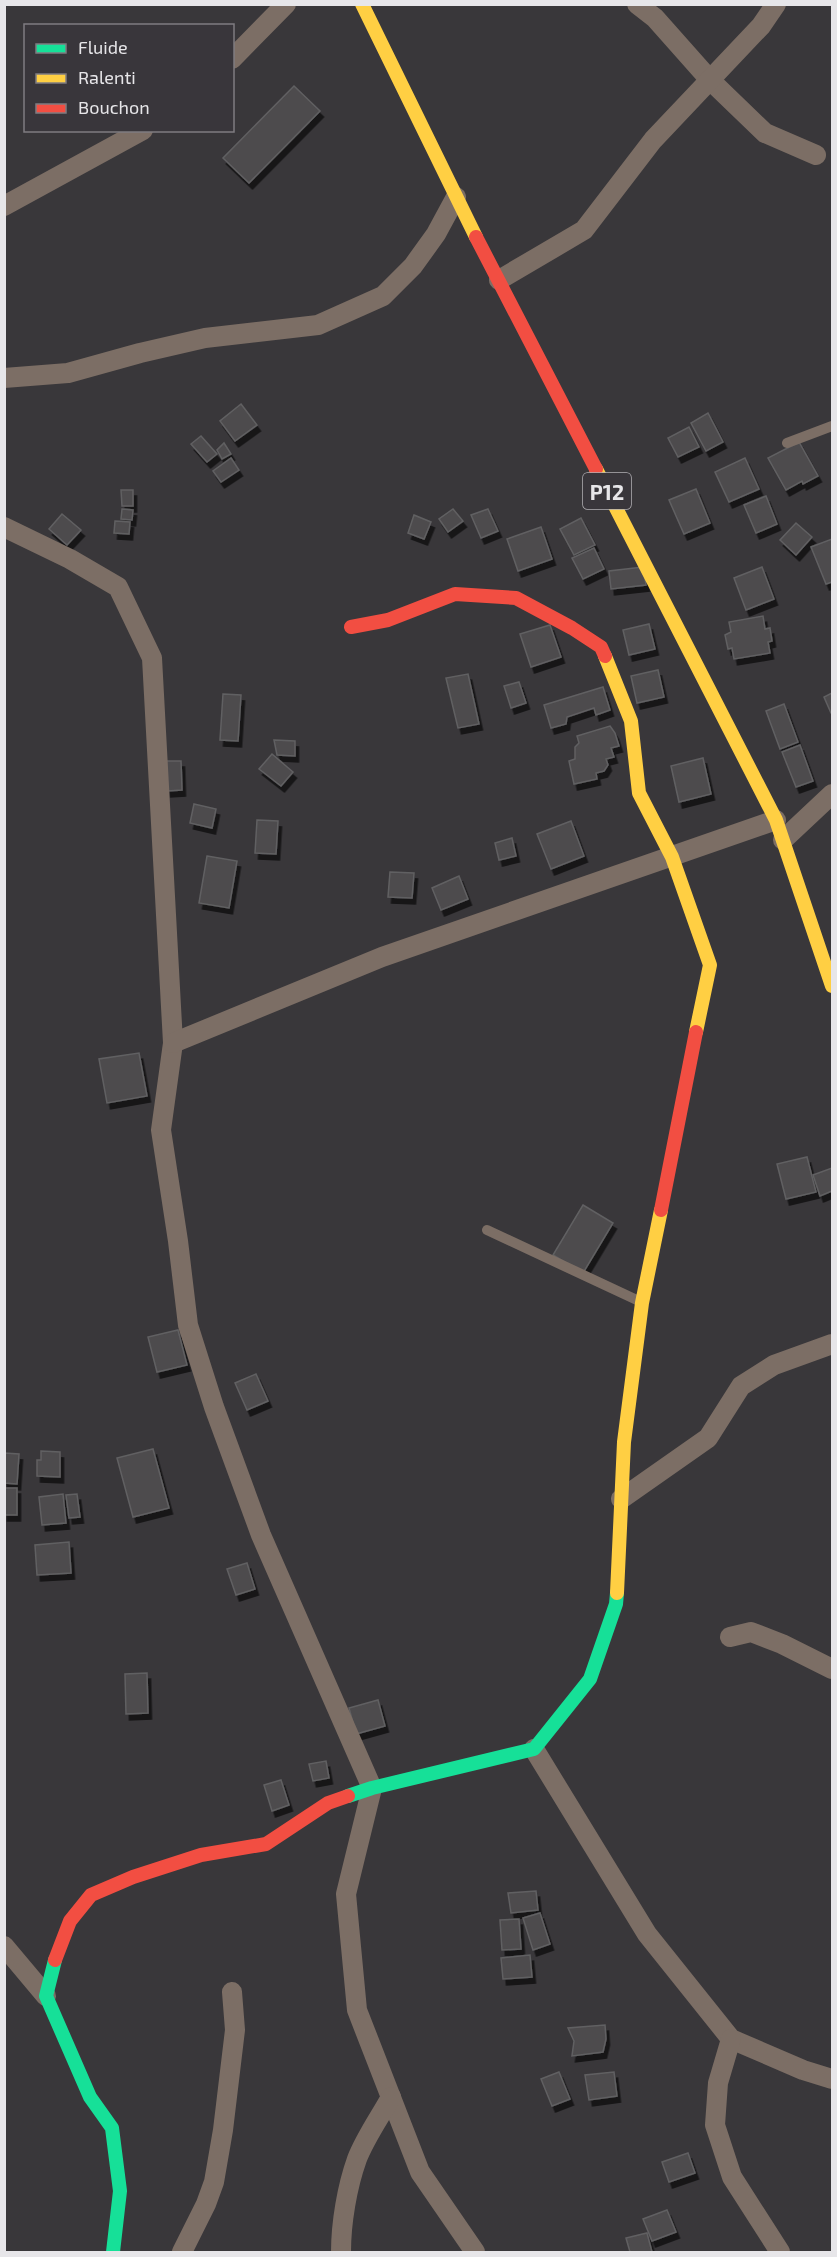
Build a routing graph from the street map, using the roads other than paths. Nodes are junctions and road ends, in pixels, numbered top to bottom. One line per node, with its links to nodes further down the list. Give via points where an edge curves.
1 (286, 4): 5 (street)
2 (362, 4): 9 (street, P12)
3 (637, 4): 6 (street, via 655,18)
4 (776, 4): 6 (street, via 761,26)
5 (234, 57)
6 (710, 80): 8 (street, via 765,133); 11 (street, via 653,140 584,230)
7 (139, 132): 10 (street)
8 (816, 155)
9 (456, 197): 11 (street, P12); 12 (street, via 419,258 383,296 318,325 205,338 68,373)
10 (4, 206)
11 (499, 280): 18 (street, P12)
12 (4, 378)
13 (832, 426): 14 (lane)
14 (787, 443)
15 (4, 527): 22 (street, via 118,587 152,658)
16 (351, 627): 20 (street, via 388,620 455,594 516,598 601,647 631,721 639,793)
17 (832, 794): 19 (street)
18 (776, 820): 19 (street, P12); 20 (street)
19 (783, 840): 21 (street, P12)
20 (672, 857): 22 (street, via 382,957); 24 (street, via 710,965)
21 (832, 986)
22 (173, 1042): 30 (street, via 161,1130 188,1325 213,1407 261,1535)
23 (487, 1230): 24 (lane)
24 (642, 1302): 26 (street, via 624,1442)
25 (832, 1344): 26 (street, via 774,1365 741,1386 708,1438)
26 (621, 1499): 29 (street, via 616,1604 591,1678)
27 (730, 1637): 28 (street, via 751,1632)
28 (832, 1669)
29 (534, 1749): 30 (street); 34 (street, via 647,1934)
30 (372, 1788): 33 (street, via 328,1803 266,1844 201,1854 91,1895 70,1921); 36 (street, via 346,1894 357,2010)
31 (4, 1946): 33 (street)
32 (232, 1992): 38 (street, via 235,2030 214,2182)
33 (46, 1996): 37 (street, via 90,2097 111,2128 120,2191)
34 (731, 2039): 35 (street); 41 (street, via 718,2084 715,2125 732,2176)
35 (832, 2079)
36 (390, 2097): 39 (street, via 357,2159); 40 (street, via 420,2172)
37 (113, 2253)
38 (182, 2253)
39 (341, 2253)
40 (475, 2253)
41 (780, 2253)

